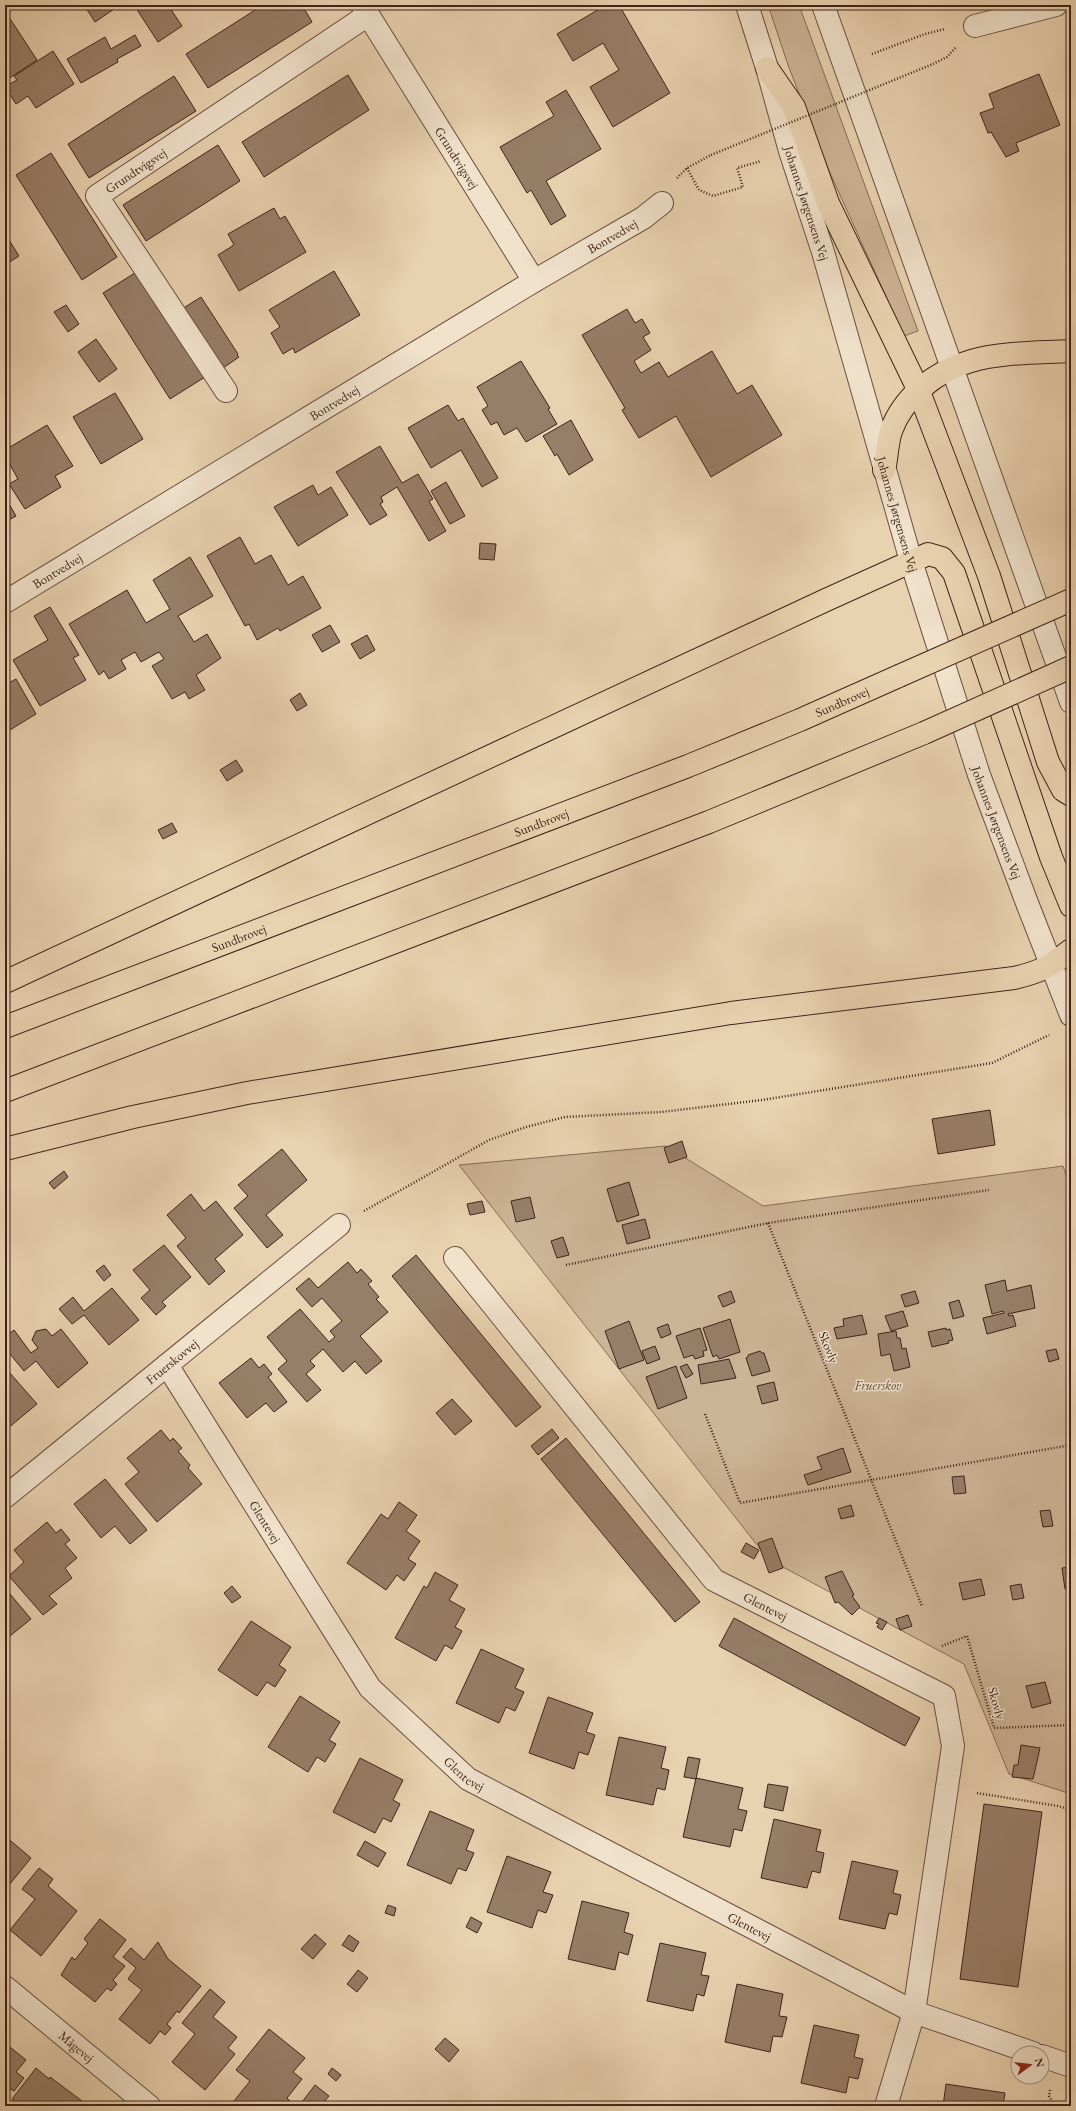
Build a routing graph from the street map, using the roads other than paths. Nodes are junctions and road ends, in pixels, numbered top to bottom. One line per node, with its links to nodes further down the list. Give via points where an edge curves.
1 (747, 5): 6 (street, Johannes Jørgensens Vej)
2 (823, 5): 10 (street)
3 (1056, 5): 5 (street)
4 (365, 10): 8 (street, Grundtvigsvej); 12 (street, Grundtvigsvej, via 97,196)
5 (975, 26)
6 (767, 68): 11 (main road, via 794,106 828,203); 13 (street, Johannes Jørgensens Vej, via 790,151 823,252)
7 (662, 203): 8 (street, Bontvedvej, via 643,218)
8 (534, 281): 16 (street, Bontvedvej)
9 (1071, 351): 10 (main road, via 985,358)
10 (953, 368): 11 (main road); 18 (street)
11 (918, 389): 13 (main road, via 905,404 891,431); 19 (main road, via 989,576 1048,762 1064,790)
12 (226, 391)
13 (884, 470): 14 (street, Johannes Jørgensens Vej)
14 (911, 561): 20 (main road, via 928,554 942,558 954,573 1051,857); 22 (street, Johannes Jørgensens Vej, via 979,775); 23 (main road)
15 (1071, 600): 25 (main road, Sundbrovej, bridge, via 800,720 688,766)
16 (5, 602)
17 (1071, 668): 26 (main road, bridge, via 924,733 710,822)
18 (1071, 702)
19 (1071, 795)
20 (1071, 906)
21 (1071, 950): 22 (main road)
22 (1051, 966): 24 (street, Johannes Jørgensens Vej); 27 (main road, via 1014,978 731,1013 247,1093 133,1117)
23 (5, 982)
24 (1071, 1015)
25 (5, 1027)
26 (5, 1091)
27 (5, 1149)
28 (339, 1225): 30 (street, Fruerskovvej)
29 (455, 1258): 33 (street, Glentevej, via 714,1580 944,1696 953,1746)
30 (167, 1365): 31 (street, Fruerskovvej); 33 (street, Glentevej, via 370,1688 468,1779)
31 (5, 1497)
32 (5, 1987): 37 (street, Mågevej)
33 (914, 2012): 34 (street, Glentevej); 38 (street, Glentevej)
34 (1010, 2045)
35 (1050, 2059): 36 (street)
36 (1071, 2066)
37 (149, 2106)
38 (886, 2106)

